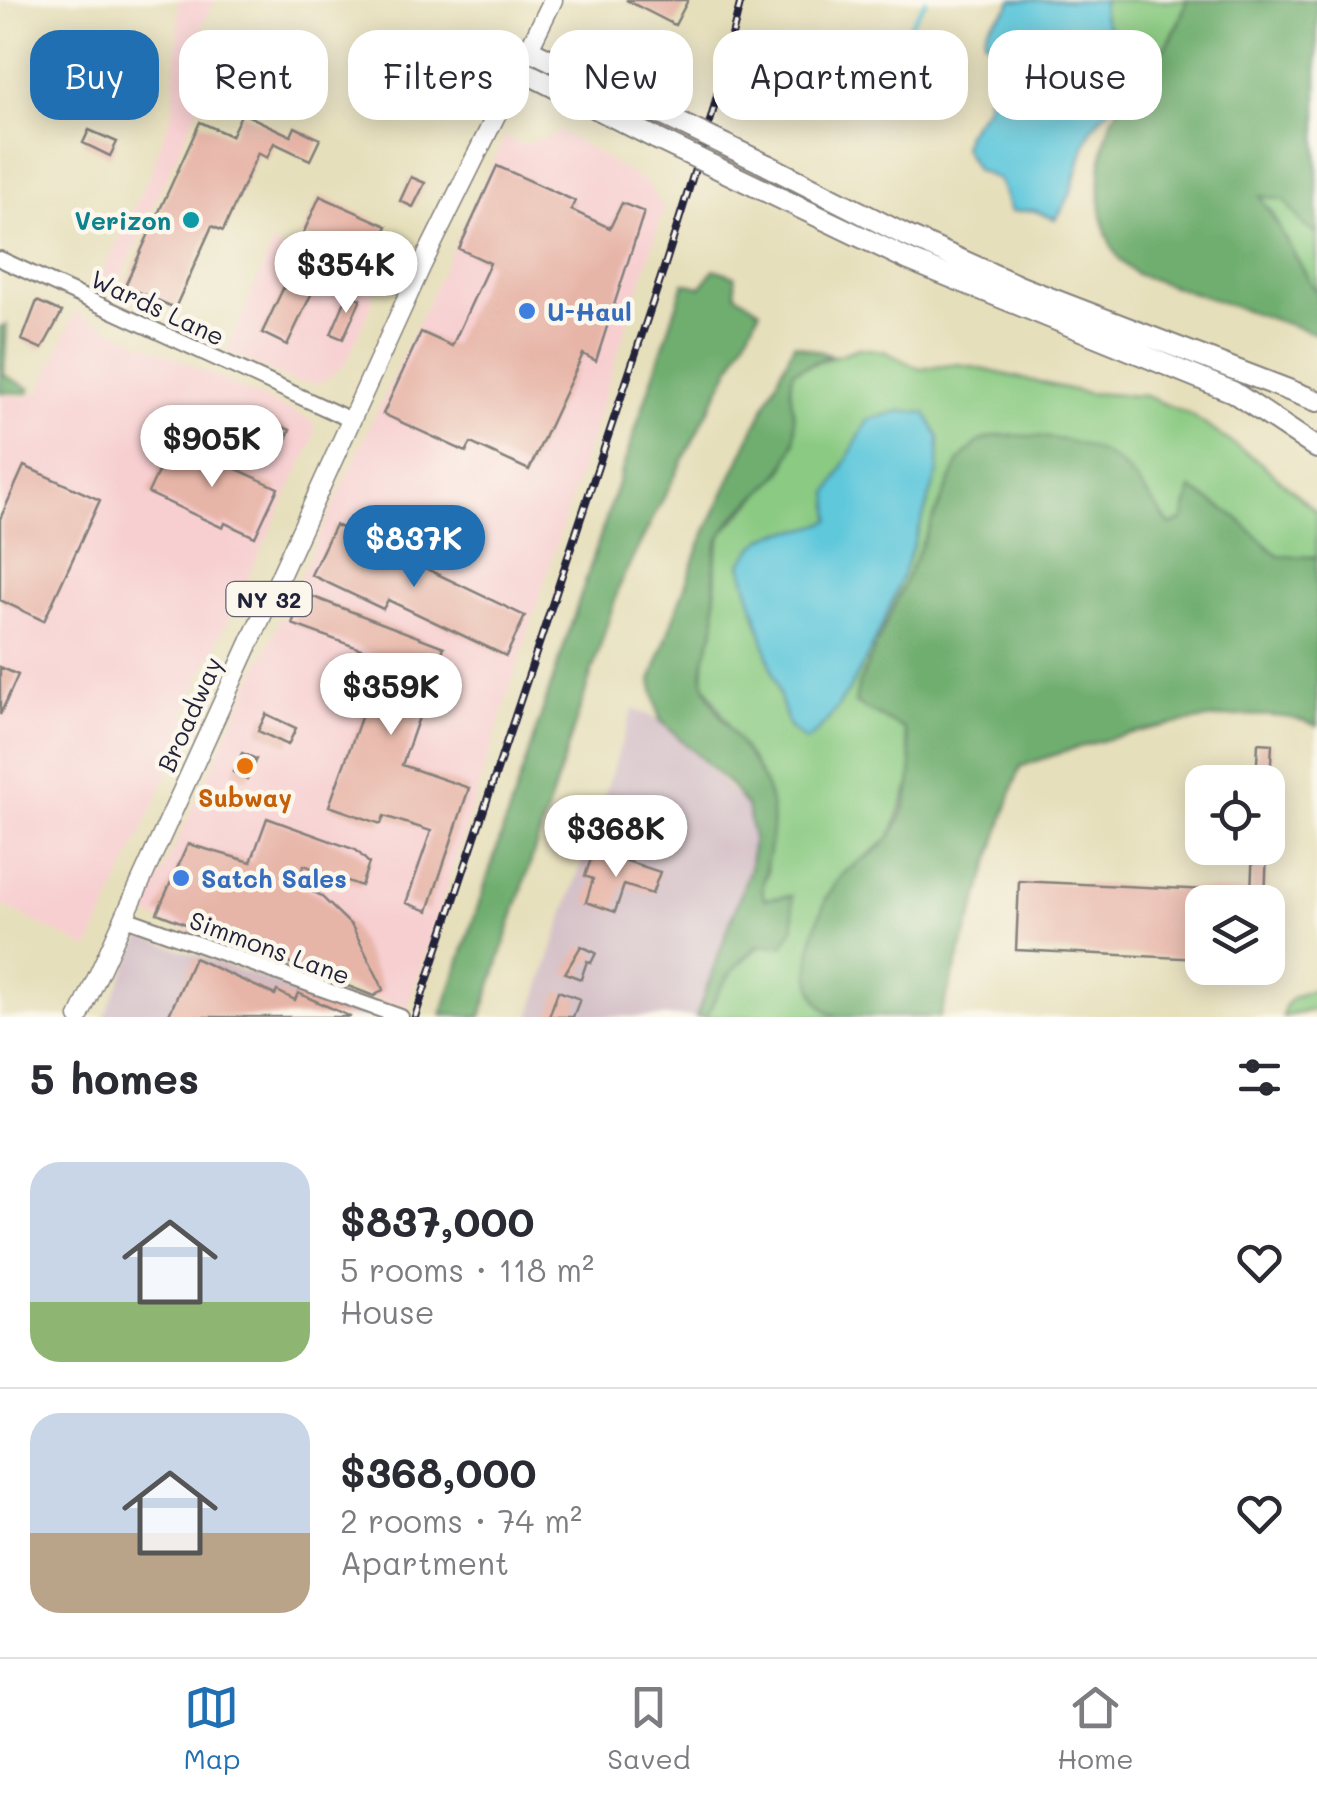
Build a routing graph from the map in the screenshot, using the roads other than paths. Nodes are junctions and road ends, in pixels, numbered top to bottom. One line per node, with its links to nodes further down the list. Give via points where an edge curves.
1 (553, 0): 2 (main road, Broadway / NY 32)
2 (529, 45)
3 (529, 61): 7 (highway, bridge, via 663,115)
4 (529, 62): 7 (highway, bridge, via 656,139 908,260)
5 (493, 120): 11 (main road, Broadway / NY 32)
6 (0, 259): 11 (street, Wards Lane)
7 (1138, 342): 8 (highway); 9 (highway); 10 (highway); 12 (highway, via 1244,397)
8 (1317, 391)
9 (1317, 401)
10 (1317, 414)
11 (352, 420): 13 (main road, Broadway / NY 32)
12 (1317, 448)
13 (125, 918): 14 (main road, Broadway / NY 32); 15 (street, Simmons Lane)
14 (80, 1017)
15 (401, 1017)

